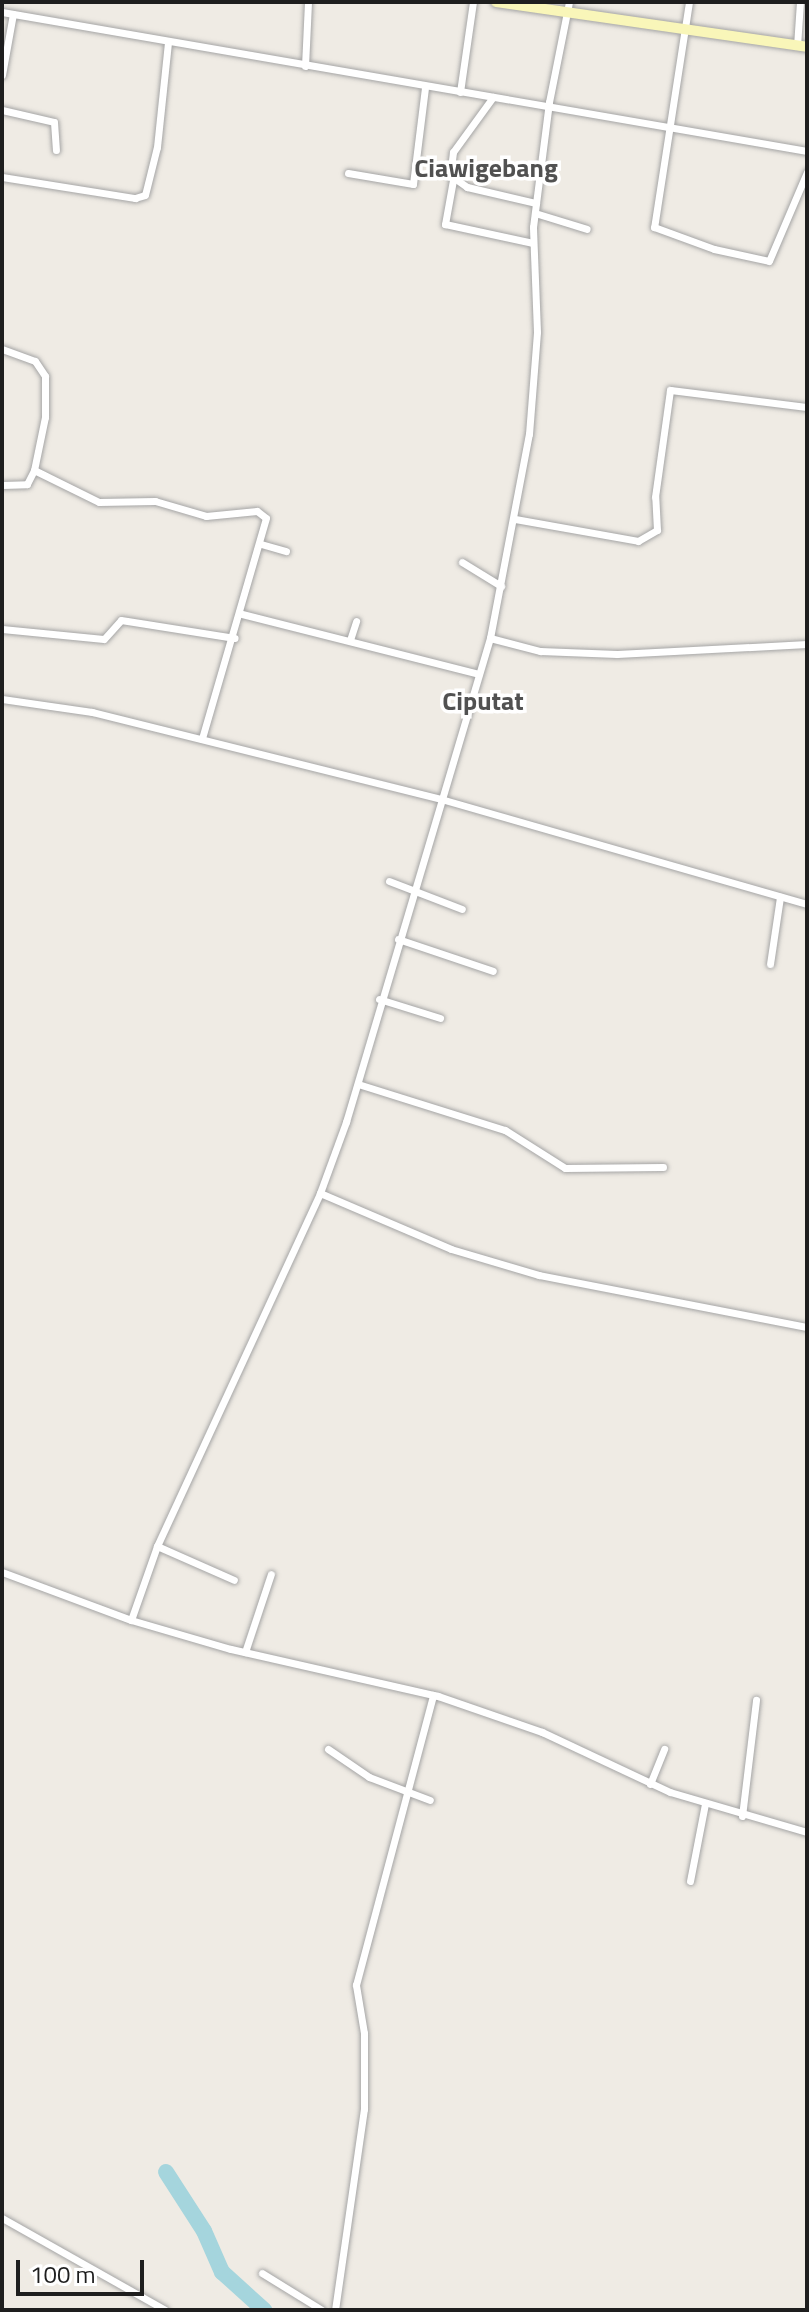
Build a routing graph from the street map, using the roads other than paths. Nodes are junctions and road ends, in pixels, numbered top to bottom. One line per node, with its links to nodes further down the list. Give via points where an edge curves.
1 (308, 2): 12 (street)
2 (473, 2): 15 (street)
3 (496, 2): 6 (main road)
4 (689, 2): 9 (street)
5 (800, 2): 11 (street)
6 (568, 8): 9 (main road); 17 (street)
7 (2, 12): 8 (street)
8 (13, 14): 10 (street); 13 (street)
9 (684, 32): 11 (main road); 19 (street)
10 (168, 42): 12 (street); 24 (street, via 157,147 145,195 135,198)
11 (802, 46)
12 (305, 66): 14 (street)
13 (2, 75)
14 (425, 87): 15 (street); 23 (street, via 413,184)
15 (460, 92): 16 (street)
16 (493, 97): 17 (street); 25 (street, via 453,152)
17 (548, 106): 19 (street); 26 (street)
18 (2, 110): 20 (street, via 54,122)
19 (669, 127): 21 (street); 22 (street, via 654,227 714,249 772,260)
20 (56, 150)
21 (807, 151)
22 (807, 172)
23 (348, 173)
24 (2, 177)
25 (453, 180): 26 (street); 29 (street, via 447,226)
26 (536, 203): 27 (street)
27 (535, 213): 28 (street); 29 (street)
28 (587, 229)
29 (533, 243): 34 (street, via 537,332)
30 (2, 349): 32 (street, via 35,361 45,376 45,417)
31 (807, 407): 34 (street, via 670,390 655,497 657,530 638,541)
32 (34, 470): 33 (street, via 27,484); 35 (street, via 99,502 155,501 226,518 257,511 266,518)
33 (2, 485)
34 (515, 519): 38 (street)
35 (261, 544): 36 (street); 39 (street)
36 (286, 551)
37 (462, 562): 38 (street)
38 (501, 586): 43 (street)
39 (242, 614): 42 (street); 44 (street)
40 (356, 621): 44 (street)
41 (2, 629): 42 (street, via 104,639 121,620)
42 (235, 638): 48 (street)
43 (490, 638): 45 (street, via 540,651 617,654); 46 (street)
44 (350, 640): 46 (street)
45 (807, 644)
46 (479, 674): 49 (street)
47 (2, 699): 48 (street, via 38,701)
48 (202, 739): 49 (street)
49 (441, 799): 51 (street); 52 (street)
50 (389, 881): 51 (street)
51 (413, 891): 54 (street); 55 (street)
52 (780, 897): 53 (street); 56 (street)
53 (807, 904)
54 (462, 909)
55 (398, 939): 57 (street); 58 (street)
56 (770, 964)
57 (493, 971)
58 (379, 999): 59 (street); 60 (street)
59 (440, 1018)
60 (358, 1084): 61 (street, via 505,1130 565,1168); 62 (street)
61 (663, 1167)
62 (320, 1193): 63 (street, via 451,1249 523,1271); 64 (street)
63 (807, 1327)
64 (157, 1546): 67 (street); 68 (street)
65 (2, 1572): 68 (street)
66 (271, 1574): 69 (street)
67 (234, 1580)
68 (131, 1620): 69 (street)
69 (245, 1652): 70 (street)
70 (433, 1695): 74 (street, via 542,1732); 75 (street)
71 (756, 1700): 78 (street)
72 (328, 1749): 75 (street)
73 (664, 1749): 74 (street)
74 (650, 1784): 77 (street)
75 (410, 1796): 76 (street); 83 (street, via 356,1985 364,2033 364,2109)
76 (430, 1800)
77 (705, 1804): 78 (street); 80 (street)
78 (742, 1816): 79 (street)
79 (807, 1832)
80 (690, 1881)
81 (2, 2218): 84 (street)
82 (262, 2273): 85 (street)
83 (336, 2306)
84 (165, 2310)
85 (322, 2310)

